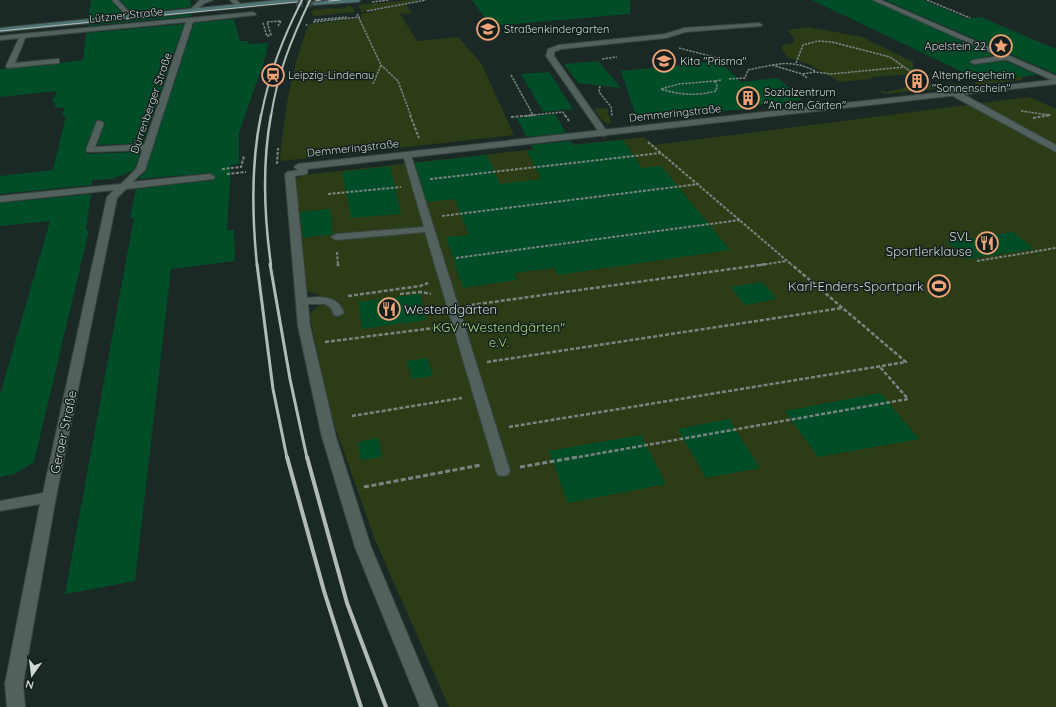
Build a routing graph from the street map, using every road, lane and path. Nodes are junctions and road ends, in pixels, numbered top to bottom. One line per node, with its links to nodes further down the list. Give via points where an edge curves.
1 (115, 0): 18 (street)
2 (210, 0): 13 (street, via 203,1)
3 (233, 0): 12 (street)
4 (358, 0): 11 (main road)
5 (389, 0): 9 (path)
6 (426, 0): 14 (path)
7 (876, 0): 30 (street)
8 (927, 0): 20 (path)
9 (384, 1)
10 (297, 2): 12 (main road, Lützner Straße); 26 (main road)
11 (314, 3)
12 (239, 6): 13 (main road, Lützner Straße)
13 (193, 10): 18 (main road, Lützner Straße)
14 (364, 12)
15 (353, 13): 17 (path)
16 (253, 14): 21 (street, Lützner Straße)
17 (357, 14)
18 (130, 16): 25 (main road, Lützner Straße)
19 (261, 18): 24 (path, via 267,36 271,35 267,22 281,21)
20 (970, 18)
21 (190, 20): 27 (street, Lützner Straße); 59 (street, Dürrenberger Straße)
22 (314, 22): 35 (path, via 360,18)
23 (759, 25): 28 (street, via 688,30)
24 (278, 26)
25 (0, 30)
26 (0, 34)
27 (23, 36): 29 (street, Lützner Straße); 31 (street, via 10,66)
28 (659, 36): 32 (path, via 672,47 686,48); 57 (street, via 573,45 551,51 550,56)
29 (0, 38)
30 (1006, 56): 33 (street); 43 (street)
31 (56, 61)
32 (733, 62)
33 (974, 62)
34 (796, 63): 36 (path, via 783,62); 37 (path, via 803,45 819,41 883,55 899,60); 38 (path)
35 (381, 65): 48 (path); 58 (path, via 398,81)
36 (772, 65): 39 (path); 46 (path, via 748,70 745,78)
37 (904, 67): 38 (path, via 831,74); 40 (path)
38 (815, 72): 39 (path)
39 (802, 74): 42 (path)
40 (914, 74)
41 (511, 75): 51 (path)
42 (807, 78)
43 (1056, 79)
44 (715, 80): 44 (path, via 667,86 661,89 672,93 708,93 716,91); 45 (path)
45 (721, 80)
46 (729, 80)
47 (1056, 82): 50 (street, Demmeringstraße)
48 (373, 84)
49 (600, 86): 53 (path, via 599,92 611,107)
50 (956, 94): 56 (street, Demmeringstraße); 61 (street)
51 (533, 115): 52 (path); 55 (path, via 563,112)
52 (511, 117)
53 (613, 118)
54 (100, 123): 59 (street, via 90,150)
55 (570, 123)
56 (635, 130): 57 (street, Demmeringstraße); 63 (path)
57 (604, 133): 64 (street, Demmeringstraße)
58 (422, 145)
59 (148, 147): 71 (street, Dürrenberger Straße, via 140,170)
60 (278, 148): 62 (path)
61 (1056, 149)
62 (277, 152)
63 (662, 153): 69 (path); 70 (path)
64 (407, 155): 69 (street); 85 (street, Demmeringstraße, via 301,166 304,172 290,174)
65 (244, 156): 68 (path, via 241,167 220,170)
66 (246, 172): 67 (path)
67 (223, 175)
68 (210, 176): 71 (street)
69 (416, 183): 72 (path); 74 (street)
70 (699, 184): 74 (path); 75 (path)
71 (123, 186): 73 (street); 98 (street, Geraer Straße, via 112,197)
72 (328, 194)
73 (0, 199)
74 (426, 218): 76 (street)
75 (741, 220): 79 (path); 80 (path)
76 (430, 230): 77 (street); 79 (street)
77 (336, 237)
78 (1056, 248): 81 (path)
79 (439, 260): 82 (street)
80 (788, 261): 86 (path); 87 (path)
81 (978, 261)
82 (444, 276): 83 (path, via 420,286); 86 (street)
83 (401, 289): 84 (path); 86 (path, via 401,294 421,292)
84 (320, 299): 85 (street); 88 (street, via 334,303)
85 (302, 302): 101 (street, via 304,326 329,437 363,547)
86 (452, 303): 89 (street)
87 (843, 308): 91 (path); 92 (path, via 906,362)
88 (338, 313)
89 (459, 324): 90 (path); 91 (street)
90 (318, 343)
91 (471, 364): 93 (street)
92 (880, 366): 95 (path); 96 (path, via 908,399)
93 (480, 395): 94 (path); 95 (street)
94 (352, 416)
95 (491, 430): 96 (street)
96 (501, 466): 97 (path)
97 (364, 487)
98 (49, 497): 99 (street); 100 (street, Geraer Straße, via 14,684)
99 (0, 506)
100 (16, 707)
101 (429, 707)

